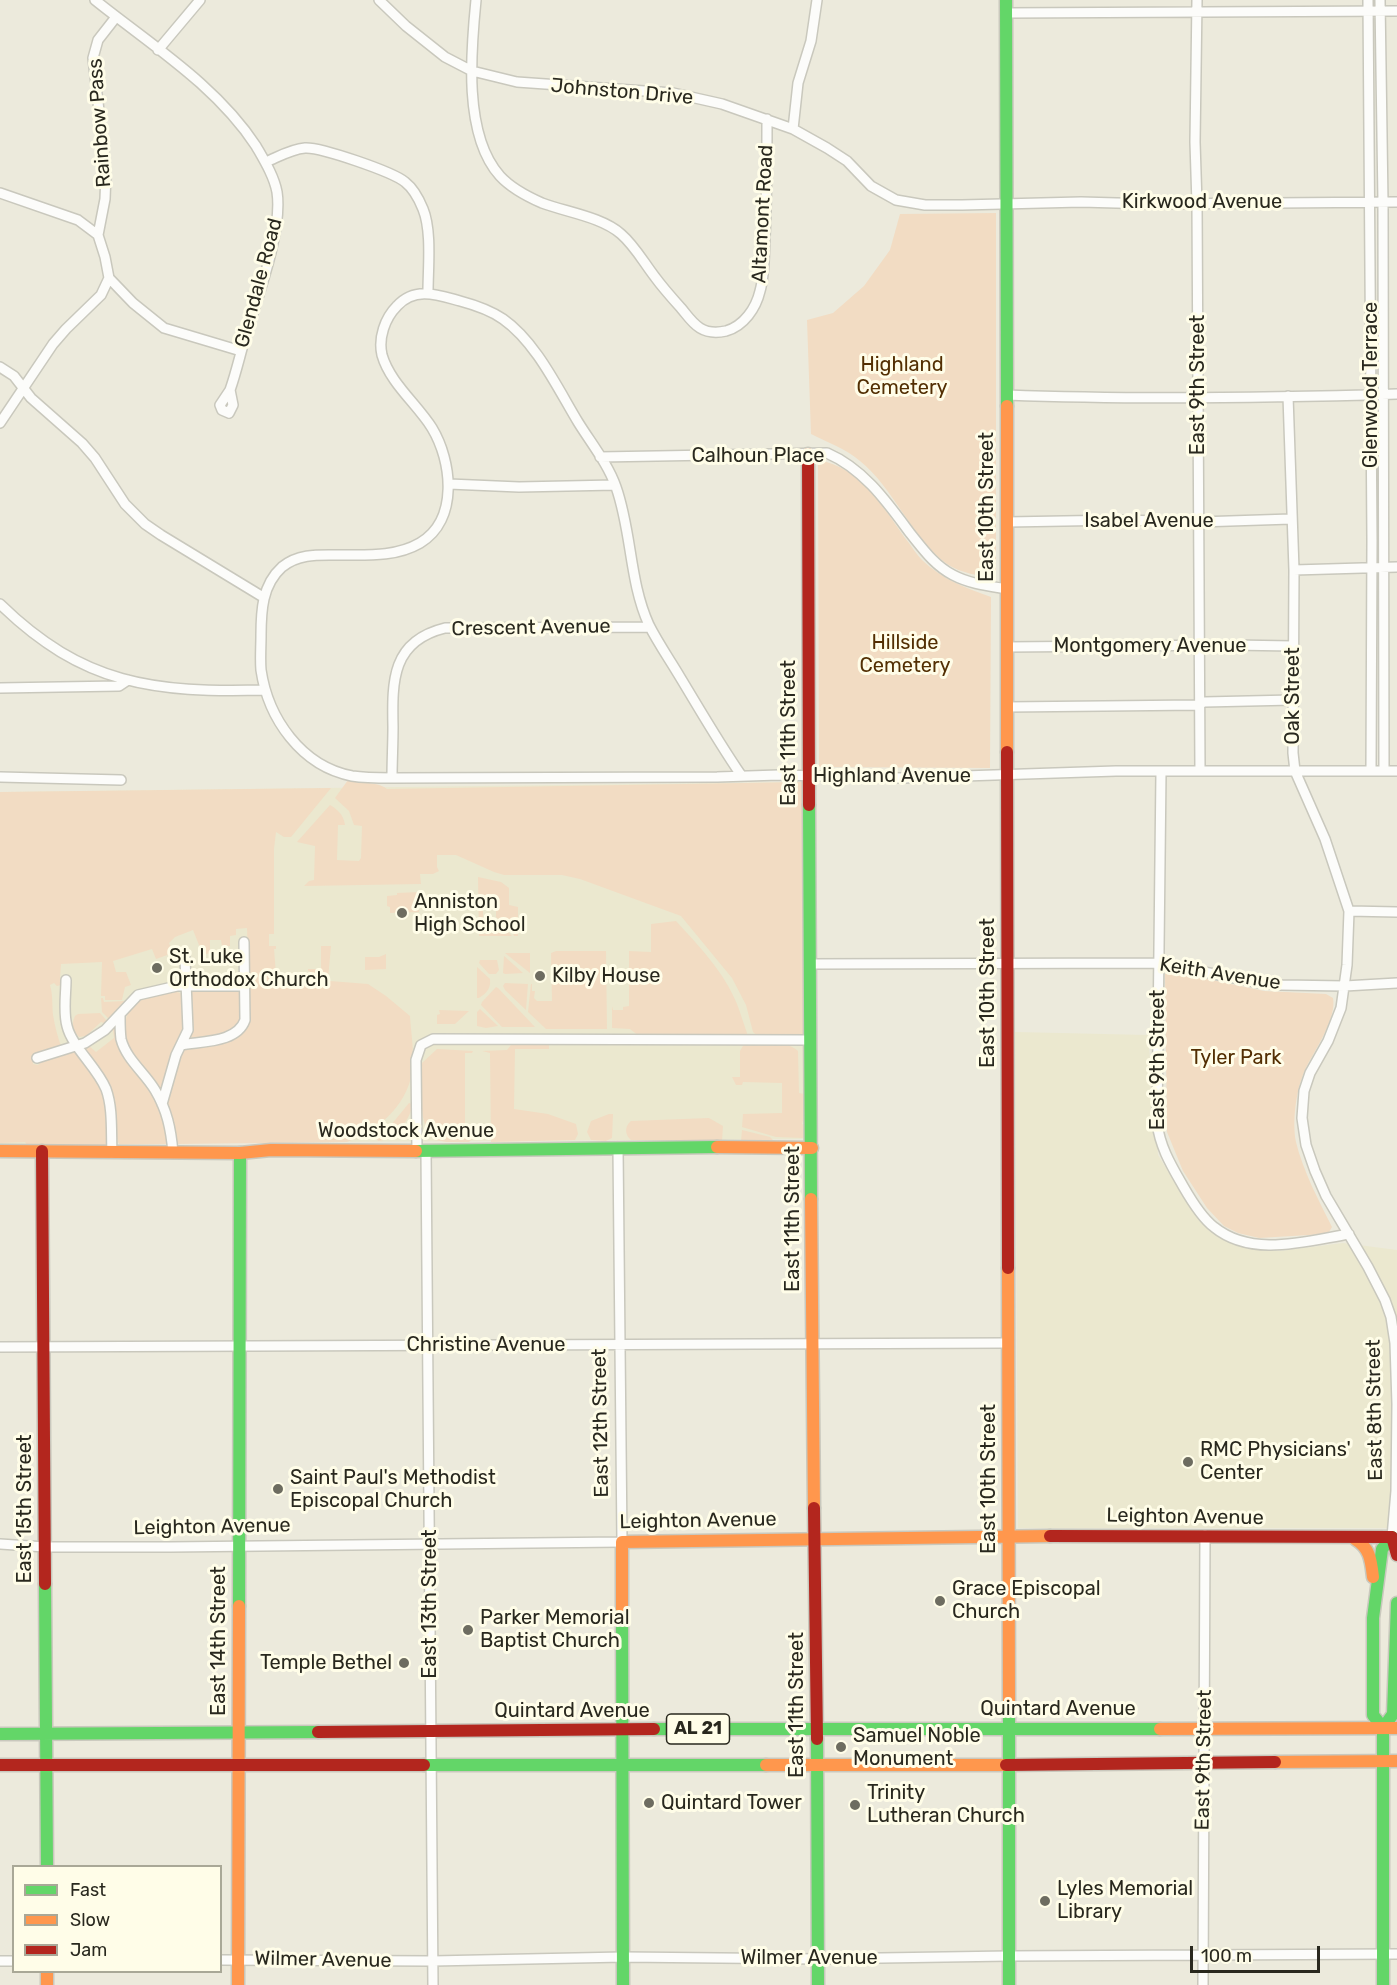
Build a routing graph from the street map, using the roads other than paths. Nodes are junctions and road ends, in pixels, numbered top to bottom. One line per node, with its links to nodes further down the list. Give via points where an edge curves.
1 (95, 0): 14 (street, Glendale Road)
2 (200, 0): 15 (street)
3 (379, 0): 16 (street, Johnston Drive, via 445,57)
4 (476, 0): 16 (street, Altamont Road)
5 (817, 0): 18 (street, via 811,40 798,83)
6 (1197, 0): 10 (street, East 9th Street)
7 (1368, 0): 11 (street, Glenwood Terrace)
8 (1380, 0): 13 (street, Glenwood Terrace)
9 (1006, 6): 10 (street); 25 (main road, East 10th Street)
10 (1197, 10): 11 (street); 24 (street, East 9th Street)
11 (1368, 10): 13 (street); 21 (street, Glenwood Terrace)
12 (1397, 10): 13 (street)
13 (1380, 11): 22 (street, Glenwood Terrace)
14 (116, 17): 15 (street, Glendale Road); 26 (street, Rainbow Pass, via 98,40 93,58 106,173)
15 (158, 50): 19 (street, Glendale Road, via 230,111)
16 (471, 71): 17 (street, Johnston Drive, via 517,82 687,95); 17 (street, Altamont Road, via 480,136 501,177 533,199 605,224 621,234 692,322 709,332 720,333 740,324 753,309 760,292 767,204)
17 (767, 119): 18 (street, Johnston Drive)
18 (793, 129): 25 (street, Johnston Drive, via 847,161 871,186 896,200 925,205)
19 (266, 162): 28 (street, via 307,148 381,170 407,184 426,216); 29 (street, Glendale Road, via 278,207 263,278)
20 (0, 193): 26 (street, via 78,220)
21 (1370, 202): 22 (street, Kirkwood Avenue); 24 (street, Kirkwood Avenue); 36 (street, Glenwood Terrace)
22 (1383, 202): 23 (street, Kirkwood Avenue); 33 (street, Glenwood Terrace)
23 (1397, 202)
24 (1197, 204): 25 (street, Kirkwood Avenue); 38 (street, East 9th Street)
25 (1006, 205): 35 (main road, East 10th Street)
26 (98, 235): 27 (street)
27 (109, 278): 29 (street, via 164,328); 31 (street, via 101,296 60,336)
28 (428, 292): 41 (street, via 485,309 517,332 535,353); 42 (street, via 411,295 394,308 380,344 390,374 435,432)
29 (241, 351): 32 (street, Glendale Road)
30 (0, 367): 31 (street)
31 (24, 388): 39 (street); 54 (street, via 82,443 125,504 145,524)
32 (230, 390)
33 (1384, 394): 34 (street); 36 (street); 45 (street, Glenwood Terrace)
34 (1397, 394)
35 (1007, 395): 38 (street); 47 (main road, East 10th Street)
36 (1371, 395): 37 (street); 44 (street, Glenwood Terrace)
37 (1288, 396): 38 (street); 46 (street, Oak Street)
38 (1197, 398): 48 (street, East 9th Street)
39 (0, 423)
40 (808, 454): 41 (street, Calhoun Place); 53 (street, Calhoun Place, via 827,453 864,476 936,564 952,575); 76 (main road, East 11th Street)
41 (600, 457): 43 (street)
42 (448, 484): 43 (street); 54 (street, via 446,509 438,525 418,545 384,555 300,558 275,574)
43 (615, 485): 56 (street, via 639,601)
44 (1372, 502): 45 (street); 49 (street, Glenwood Terrace)
45 (1384, 502): 50 (street, Glenwood Terrace)
46 (1291, 519): 48 (street, Isabel Avenue); 52 (street, Oak Street)
47 (1007, 522): 48 (street, Isabel Avenue); 53 (main road, East 10th Street)
48 (1199, 522): 57 (street, East 9th Street)
49 (1372, 567): 50 (street); 52 (street); 60 (street, Glenwood Terrace)
50 (1384, 567): 51 (street); 61 (street, Glenwood Terrace)
51 (1397, 567)
52 (1294, 570): 58 (street, Oak Street)
53 (1007, 589): 59 (main road, East 10th Street)
54 (263, 597): 64 (street, Highland Avenue, via 261,667)
55 (0, 604): 62 (street, via 27,630 66,656 103,674)
56 (650, 627): 74 (street); 78 (street, Crescent Avenue, via 446,628 419,638 405,651 394,676)
57 (1199, 646): 58 (street, Montgomery Avenue); 59 (street, Montgomery Avenue); 66 (street, East 9th Street)
58 (1293, 646): 65 (street, Oak Street)
59 (1007, 647): 67 (main road, East 10th Street)
60 (1371, 678): 61 (street); 70 (street, Glenwood Terrace)
61 (1384, 678): 71 (street, Glenwood Terrace)
62 (128, 680): 63 (street, via 119,686); 64 (street, via 195,690)
63 (0, 688)
64 (265, 690): 78 (street, Highland Avenue, via 284,730 319,763 337,772)
65 (1293, 700): 66 (street); 69 (street, Oak Street)
66 (1199, 705): 67 (street); 68 (street, East 9th Street)
67 (1007, 707): 75 (main road, East 10th Street)
68 (1200, 771): 69 (street, Highland Avenue); 73 (street, Highland Avenue)
69 (1295, 771): 70 (street, Highland Avenue); 80 (street, Oak Street, via 1325,839)
70 (1371, 771): 71 (street, Highland Avenue)
71 (1384, 771): 72 (street, Highland Avenue)
72 (1397, 771)
73 (1161, 772): 75 (street, Highland Avenue); 85 (street, East 9th Street)
74 (741, 775): 76 (street, Highland Avenue); 78 (street, Highland Avenue)
75 (1007, 775): 76 (street, Highland Avenue); 84 (main road, East 10th Street)
76 (810, 776): 86 (main road, East 11th Street)
77 (0, 777): 79 (street)
78 (392, 778)
79 (121, 780)
80 (1349, 911): 81 (street); 91 (street, Oak Street)
81 (1397, 912)
82 (244, 942): 90 (street)
83 (185, 958): 89 (street)
84 (1008, 963): 85 (street, Keith Avenue); 86 (street, Keith Avenue); 107 (main road, East 10th Street)
85 (1158, 963): 91 (street, Keith Avenue, via 1260,983); 106 (street, East 9th Street, via 1159,1140 1190,1197 1212,1226 1228,1237 1258,1245)
86 (810, 964): 93 (main road, East 11th Street)
87 (66, 980): 95 (street, via 67,1025)
88 (1397, 983): 91 (street, Keith Avenue)
89 (187, 985): 90 (street); 92 (street, via 138,995); 94 (street, via 188,1030)
90 (245, 986): 94 (street, via 243,1027 230,1036)
91 (1345, 986): 106 (street, East 8th Street, via 1335,1025 1304,1091 1302,1118 1315,1171)
92 (120, 1015): 95 (street, via 105,1030); 97 (street, via 121,1039 128,1055)
93 (810, 1040): 98 (main road, East 11th Street); 102 (street, East 13th Street, via 433,1039 421,1045 416,1060)
94 (182, 1045): 97 (street)
95 (78, 1046): 96 (street); 103 (street, via 107,1090)
96 (37, 1058)
97 (162, 1104): 104 (street, via 171,1126)
98 (812, 1148): 99 (main road, Woodstock Avenue); 108 (main road, East 11th Street)
99 (618, 1149): 102 (main road, Woodstock Avenue); 110 (street, East 12th Street)
100 (0, 1151): 101 (main road, Woodstock Avenue)
101 (42, 1151): 103 (main road, Woodstock Avenue); 112 (main road, East 15th Street)
102 (421, 1151): 105 (main road, Woodstock Avenue); 109 (street, East 13th Street)
103 (112, 1153): 104 (main road, Woodstock Avenue)
104 (173, 1153): 105 (main road, Woodstock Avenue)
105 (240, 1153): 111 (main road, East 14th Street)
106 (1349, 1234): 118 (street, East 8th Street, via 1385,1300 1395,1343)
107 (1008, 1342): 108 (street, Christine Avenue); 115 (main road, East 10th Street)
108 (813, 1343): 110 (street, Christine Avenue); 116 (main road, East 11th Street)
109 (427, 1344): 110 (street, Christine Avenue); 111 (street, Christine Avenue); 120 (street, East 13th Street)
110 (620, 1344): 119 (street, East 12th Street)
111 (239, 1345): 112 (street, Christine Avenue); 122 (main road, East 14th Street)
112 (44, 1346): 113 (street, Christine Avenue); 123 (main road, East 15th Street)
113 (0, 1347)
114 (1205, 1535): 115 (main road, Leighton Avenue); 117 (main road, Leighton Avenue); 132 (street, East 9th Street)
115 (1009, 1536): 116 (main road, Leighton Avenue); 131 (main road, East 10th Street)
116 (814, 1538): 119 (main road, Leighton Avenue); 127 (main road, East 11th Street)
117 (1353, 1538): 118 (main road, Leighton Avenue); 125 (main road, via 1370,1553)
118 (1395, 1538): 124 (main road, East 8th Street); 125 (main road, East 8th Street, via 1382,1550)
119 (622, 1542): 120 (street, Leighton Avenue); 130 (main road, East 12th Street)
120 (429, 1543): 122 (street, Leighton Avenue); 134 (street, East 13th Street)
121 (0, 1544): 123 (street, Leighton Avenue)
122 (239, 1546): 123 (street, Leighton Avenue); 133 (main road, East 14th Street)
123 (45, 1547): 135 (main road, East 15th Street)
124 (1397, 1555)
125 (1375, 1599): 128 (main road, East 8th Street, via 1372,1715)
126 (1397, 1603): 128 (main road, via 1393,1714)
127 (818, 1728): 130 (main road, Quintard Avenue / AL 21); 131 (main road, Quintard Avenue / AL 21); 145 (main road, East 11th Street)
128 (1383, 1728): 129 (main road, Quintard Avenue / AL 21); 132 (main road, Quintard Avenue / AL 21); 137 (main road)
129 (1397, 1728)
130 (623, 1730): 134 (main road, Quintard Avenue / AL 21); 142 (main road, East 12th Street)
131 (1009, 1730): 132 (main road, Quintard Avenue / AL 21); 146 (main road, East 10th Street)
132 (1204, 1730): 139 (street, East 9th Street)
133 (238, 1731): 134 (main road, Quintard Avenue / AL 21); 135 (main road, Quintard Avenue / AL 21); 140 (main road, East 14th Street)
134 (430, 1731): 141 (street, East 13th Street)
135 (46, 1733): 136 (main road, Quintard Avenue / AL 21); 144 (main road, East 15th Street)
136 (0, 1734)
137 (1383, 1761): 138 (main road, AL 21); 139 (main road, AL 21); 148 (main road)
138 (1397, 1761)
139 (1204, 1763): 146 (main road, AL 21); 151 (street, East 9th Street)
140 (238, 1764): 141 (main road, AL 21); 144 (main road, AL 21); 153 (main road, East 14th Street)
141 (431, 1764): 142 (main road, AL 21); 156 (street, East 13th Street)
142 (624, 1764): 145 (main road, AL 21); 152 (main road, East 12th Street)
143 (0, 1765): 144 (main road, AL 21)
144 (46, 1765): 147 (main road, East 15th Street)
145 (818, 1765): 146 (main road, AL 21); 154 (main road, East 11th Street)
146 (1009, 1765): 150 (main road, East 10th Street)
147 (47, 1865)
148 (1383, 1954): 149 (street, Wilmer Avenue); 151 (street, Wilmer Avenue); 163 (main road)
149 (1397, 1954)
150 (1009, 1956): 151 (street, Wilmer Avenue); 154 (street, Wilmer Avenue); 161 (main road, East 10th Street)
151 (1203, 1956): 162 (street, East 9th Street)
152 (623, 1958): 154 (street, Wilmer Avenue); 156 (street, Wilmer Avenue); 159 (main road, East 12th Street)
153 (238, 1959): 155 (street, Wilmer Avenue); 156 (street, Wilmer Avenue); 157 (main road, East 14th Street)
154 (818, 1959): 160 (main road, East 11th Street)
155 (222, 1960)
156 (433, 1961): 158 (street, East 13th Street)
157 (238, 1985)
158 (433, 1985)
159 (623, 1985)
160 (818, 1985)
161 (1009, 1985)
162 (1203, 1985)
163 (1383, 1985)

